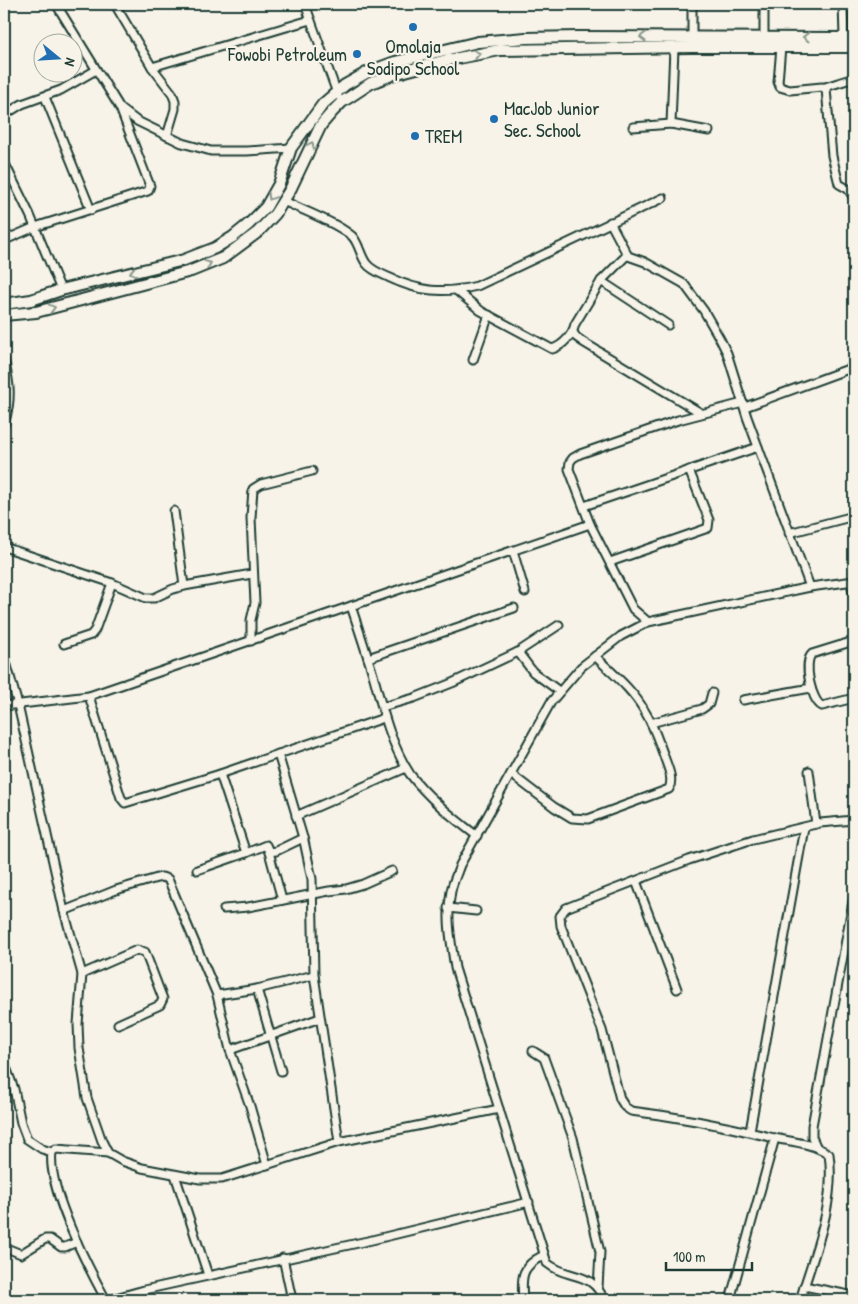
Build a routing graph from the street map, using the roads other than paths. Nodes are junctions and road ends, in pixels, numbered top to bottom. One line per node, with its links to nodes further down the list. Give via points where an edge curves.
1 (56, 4): 15 (street)
2 (305, 4): 7 (street)
3 (692, 4): 10 (street)
4 (764, 4): 8 (street)
5 (843, 4): 9 (street)
6 (117, 8): 14 (street)
7 (310, 20): 14 (street); 18 (street)
8 (764, 38): 9 (main road, one-way to 8); 10 (main road)
9 (849, 38)
10 (692, 42): 11 (main road); 13 (main road); 18 (main road, one-way to 18, via 578,36 478,42 396,62 368,72)
11 (781, 47): 12 (main road); 17 (street, via 780,87 790,90)
12 (854, 47)
13 (674, 48): 20 (main road, one-way to 13, via 371,83 394,74 481,53 526,49); 23 (street)
14 (152, 67): 26 (street, via 175,101)
15 (96, 70): 19 (street); 21 (street)
16 (854, 78): 17 (street)
17 (825, 87): 31 (street, via 832,156 840,184)
18 (336, 92): 20 (street); 27 (main road, via 323,104)
19 (45, 96): 22 (street); 33 (street)
20 (342, 102): 32 (main road, one-way to 20, via 321,126)
21 (120, 108): 26 (street); 33 (street, via 150,188)
22 (4, 115)
23 (671, 124): 24 (street); 25 (street)
24 (633, 127)
25 (709, 131)
26 (166, 136): 27 (street, via 211,150)
27 (291, 148): 39 (main road, one-way to 39, via 279,184 266,207 233,237 184,260)
28 (4, 162): 29 (street)
29 (6, 172): 35 (street)
30 (663, 198): 34 (street)
31 (854, 198)
32 (284, 202): 40 (street, via 353,237 366,264 380,274 433,292); 42 (main road, one-way to 32, via 36,312 191,271 223,258 242,245)
33 (91, 210): 35 (street)
34 (610, 222): 37 (street); 40 (street, via 477,286)
35 (35, 228): 36 (street); 39 (street)
36 (5, 240)
37 (627, 255): 38 (street); 49 (street, via 688,288 727,353)
38 (601, 281): 44 (street); 45 (street)
39 (61, 290): 41 (main road, via 31,300)
40 (457, 291): 43 (street)
41 (4, 304)
42 (4, 315)
43 (489, 315): 45 (street, via 552,349); 47 (street)
44 (668, 325)
45 (573, 332): 50 (street, via 583,342)
46 (4, 359): 51 (street, via 10,392)
47 (474, 360)
48 (854, 367): 49 (street)
49 (744, 405): 50 (street); 52 (street)
50 (701, 413): 55 (street, via 573,458 569,469)
51 (4, 425)
52 (758, 447): 54 (street); 59 (street)
53 (312, 470): 63 (street, via 261,484 254,489)
54 (689, 470): 55 (street); 62 (street, via 709,520 708,528)
55 (584, 506): 58 (street)
56 (174, 511): 66 (street)
57 (854, 516): 59 (street)
58 (590, 524): 61 (street); 62 (street)
59 (789, 533): 67 (street)
60 (4, 546): 65 (street)
61 (513, 550): 68 (street); 70 (street)
62 (610, 562): 72 (street, via 633,609)
63 (252, 574): 66 (street); 74 (street, via 255,603)
64 (853, 581): 67 (street); 69 (street)
65 (112, 583): 66 (street, via 146,598); 76 (street, via 95,630 91,635)
66 (184, 586)
67 (810, 587): 72 (street)
68 (525, 592)
69 (854, 597)
70 (350, 606): 74 (street); 80 (street)
71 (514, 608): 80 (street)
72 (648, 622): 79 (street, via 620,636)
73 (559, 625): 77 (street)
74 (251, 641): 84 (street)
75 (854, 641): 81 (street, via 808,657)
76 (64, 644)
77 (518, 652): 82 (street, via 533,672); 89 (street, via 452,683)
78 (4, 655): 87 (street)
79 (595, 656): 82 (street); 91 (street, via 634,694)
80 (368, 658): 89 (street)
81 (811, 688): 85 (street, via 822,706); 86 (street)
82 (560, 691): 96 (street)
83 (712, 693): 91 (street, via 709,704 702,710)
84 (89, 696): 87 (street); 95 (street, via 121,798 126,803)
85 (854, 698)
86 (743, 700)
87 (18, 705): 88 (street); 113 (street)
88 (4, 706)
89 (382, 707): 90 (street)
90 (384, 718): 92 (street); 93 (street)
91 (651, 723): 96 (street, via 671,785 669,789 627,806 588,820 572,818)
92 (278, 754): 95 (street); 97 (street)
93 (406, 768): 97 (street); 101 (street, via 454,819)
94 (809, 771): 99 (street)
95 (220, 774): 104 (street)
96 (511, 774): 101 (street)
97 (296, 816): 102 (street)
98 (854, 820): 99 (street)
99 (816, 824): 100 (street)
100 (804, 828): 107 (street, via 753,839); 128 (street)
101 (477, 836): 111 (street, via 460,865)
102 (303, 838): 103 (street); 108 (street)
103 (269, 852): 104 (street, via 266,844); 110 (street)
104 (246, 853): 105 (street)
105 (197, 870)
106 (392, 871): 108 (street, via 346,889)
107 (636, 881): 117 (street); 128 (street, via 566,908 560,916 561,926 602,1030 620,1099 631,1111 688,1118)
108 (312, 894): 110 (street); 116 (street)
109 (854, 896): 131 (street, via 812,1126)
110 (282, 900): 112 (street)
111 (448, 908): 114 (street); 127 (street, via 455,968)
112 (224, 909)
113 (64, 911): 115 (street); 119 (street, via 116,890 162,877 168,880)
114 (476, 911)
115 (82, 974): 121 (street, via 138,950 146,954 163,1002); 133 (street, via 79,1048 87,1098)
116 (314, 976): 118 (street); 120 (street)
117 (677, 989)
118 (257, 990): 119 (street); 122 (street)
119 (216, 995): 123 (street)
120 (320, 1018): 122 (street); 130 (street)
121 (118, 1024)
122 (270, 1036): 123 (street); 126 (street)
123 (230, 1050): 134 (street)
124 (534, 1051): 143 (street, via 544,1058 573,1138 600,1252)
125 (4, 1062): 132 (street, via 27,1139)
126 (282, 1071)
127 (499, 1109): 130 (street); 136 (street)
128 (750, 1131): 129 (street)
129 (775, 1138): 131 (street); 149 (street)
130 (339, 1142): 134 (street)
131 (816, 1146): 142 (street, via 829,1154 830,1178 825,1218)
132 (52, 1152): 133 (street); 137 (street, via 54,1177)
133 (108, 1152): 135 (street, via 129,1164)
134 (267, 1165): 135 (street, via 222,1179)
135 (175, 1175): 141 (street)
136 (529, 1202): 139 (street); 140 (street)
137 (77, 1242): 138 (street, via 61,1247 50,1239 44,1239 21,1254); 146 (street)
138 (4, 1246)
139 (544, 1255): 143 (street, via 547,1263 556,1270 580,1276); 147 (street, via 528,1265 524,1272 521,1283)
140 (283, 1258): 141 (street); 145 (street)
141 (208, 1275): 146 (street)
142 (804, 1286): 144 (street); 150 (street)
143 (598, 1288): 148 (street)
144 (854, 1296)
145 (290, 1299)
146 (107, 1300)
147 (523, 1300)
148 (604, 1300)
149 (730, 1300)
150 (800, 1300)

